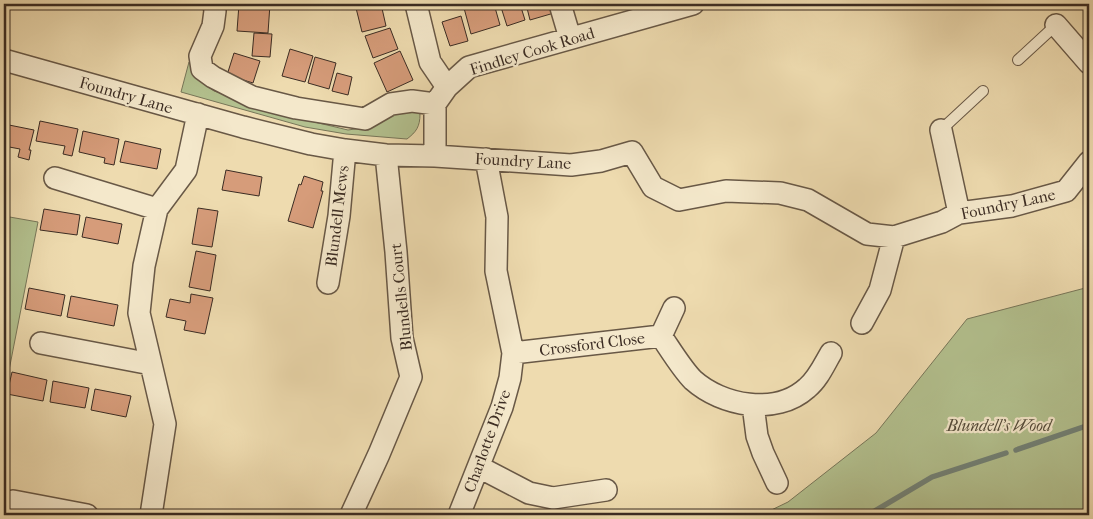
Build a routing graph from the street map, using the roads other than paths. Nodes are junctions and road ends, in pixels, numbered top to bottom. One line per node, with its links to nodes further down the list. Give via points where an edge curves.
1 (214, 4): 11 (street, via 213,26 200,56 202,69 252,97 365,120 391,104)
2 (416, 4): 11 (street)
3 (560, 4): 6 (street)
4 (682, 5): 6 (street, Findley Cook Road)
5 (1056, 25): 8 (lane); 9 (street)
6 (570, 38): 11 (street, Findley Cook Road, via 469,67)
7 (4, 60): 12 (street, Foundry Lane)
8 (1018, 60)
9 (1089, 63)
10 (983, 91): 13 (lane)
11 (441, 96): 16 (street)
12 (198, 114): 14 (street, Foundry Lane); 20 (street, via 186,170)
13 (941, 130): 21 (street)
14 (345, 150): 15 (street, Foundry Lane); 23 (street, Blundell Mews)
15 (386, 156): 16 (street, Foundry Lane); 38 (street, Blundells Court, via 402,338 411,377)
16 (435, 156): 17 (street, Foundry Lane)
17 (486, 159): 22 (street, Foundry Lane, via 571,166 632,152 653,186 678,200 726,192 780,193 808,200 867,234); 28 (street, Charlotte Drive, via 497,217 496,271)
18 (1089, 162): 21 (street, Foundry Lane, via 1066,191 1012,206)
19 (55, 178): 20 (street)
20 (157, 209): 30 (street, via 144,266 140,313)
21 (959, 213): 22 (street, Foundry Lane)
22 (894, 238): 25 (street, via 880,290)
23 (328, 283)
24 (674, 308): 26 (street)
25 (862, 323)
26 (661, 336): 28 (street, Crossford Close); 31 (street, Crossford Close, via 692,378 706,390)
27 (41, 343): 30 (street)
28 (513, 353): 32 (street, Charlotte Drive, via 502,408)
29 (831, 353): 31 (street, Crossford Close, via 808,388 784,401)
30 (151, 364): 37 (street, via 165,424)
31 (753, 405): 33 (street, via 757,436)
32 (479, 466): 34 (street, via 529,493 553,498); 39 (street, Charlotte Drive)
33 (777, 483)
34 (606, 490)
35 (13, 501): 36 (street)
36 (87, 515)
37 (151, 515)
38 (351, 515)
39 (459, 515)

